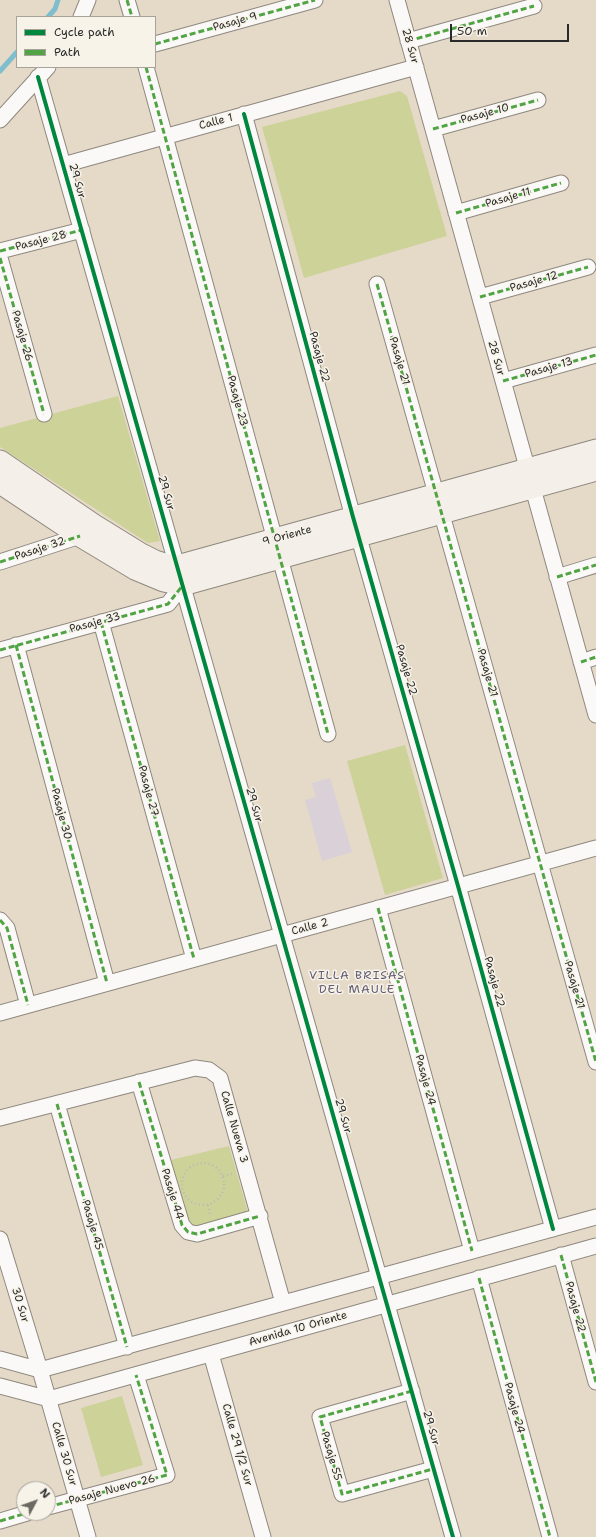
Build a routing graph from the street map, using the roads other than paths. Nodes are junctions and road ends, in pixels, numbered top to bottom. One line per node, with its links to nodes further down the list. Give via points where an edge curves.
1 (88, 0): 6 (street)
2 (127, 0): 7 (street)
3 (315, 0): 9 (street, Pasaje 9)
4 (397, 0): 8 (street, 28 Sur)
5 (534, 6): 8 (street)
6 (81, 16)
7 (132, 16)
8 (408, 41): 10 (street, 28 Sur)
9 (156, 44)
10 (416, 67): 14 (street, Calle 1); 16 (street, 28 Sur)
11 (146, 68): 17 (street, Pasaje 23)
12 (43, 72): 15 (street); 18 (street, 29 Sur)
13 (538, 100): 16 (street, Pasaje 10)
14 (244, 114): 17 (street, Calle 1); 36 (street, Pasaje 22)
15 (0, 120)
16 (432, 129): 20 (street, 28 Sur)
17 (164, 136): 18 (street, Calle 1); 38 (street, Pasaje 23)
18 (63, 164): 21 (street, 29 Sur)
19 (560, 183): 20 (street, Pasaje 11)
20 (456, 213): 26 (street, 28 Sur)
21 (82, 230): 22 (street, Pasaje 28); 41 (street, 29 Sur)
22 (0, 251)
23 (0, 258): 29 (street, Pasaje 26)
24 (588, 267): 26 (street, Pasaje 12)
25 (377, 284): 35 (street, Pasaje 21)
26 (480, 297): 28 (street, 28 Sur)
27 (596, 355): 28 (street, Pasaje 13)
28 (503, 381): 33 (street, 28 Sur)
29 (44, 414)
30 (596, 450): 33 (street, 9 Oriente)
31 (0, 462): 41 (street, 9 Oriente, via 141,554 170,566)
32 (596, 470): 33 (street, 9 Oriente)
33 (530, 478): 35 (street, 9 Oriente); 42 (street, 28 Sur)
34 (0, 483): 37 (street, 9 Oriente)
35 (439, 504): 36 (street, 9 Oriente); 51 (street, Pasaje 21)
36 (356, 527): 38 (street, 9 Oriente); 52 (street, Pasaje 22)
37 (80, 536): 39 (street, Pasaje 32); 41 (street, 9 Oriente, via 135,569 164,581)
38 (277, 549): 41 (street, 9 Oriente); 49 (street, Pasaje 23)
39 (0, 562)
40 (596, 566): 42 (street)
41 (180, 576): 43 (street, Pasaje 33, via 168,604); 55 (street, 29 Sur)
42 (557, 577): 47 (street, 28 Sur)
43 (101, 622): 44 (street, Pasaje 33); 56 (street, Pasaje 27)
44 (16, 645): 45 (street, Pasaje 33); 57 (street, Pasaje 30)
45 (0, 650)
46 (596, 657): 47 (street)
47 (581, 662): 48 (street, 28 Sur)
48 (596, 716)
49 (328, 734)
50 (596, 848): 51 (street, Calle 2)
51 (540, 864): 52 (street, Calle 2); 60 (street, Pasaje 21)
52 (458, 886): 53 (street, Calle 2); 66 (street, Pasaje 22)
53 (378, 908): 55 (street, Calle 2); 69 (street, Pasaje 24)
54 (0, 920): 58 (street, via 7,928)
55 (282, 935): 56 (street, Calle 2); 71 (street, 29 Sur)
56 (194, 959): 57 (street, Calle 2)
57 (107, 983): 58 (street, Calle 2)
58 (28, 1005): 59 (street, Calle 2)
59 (0, 1013)
60 (596, 1062)
61 (139, 1082): 62 (street, Calle Nueva 3); 64 (street, Calle Nueva 3, via 195,1068 209,1070 220,1078); 64 (street, Pasaje 44, via 182,1225 188,1232 197,1234)
62 (57, 1104): 63 (street, Calle Nueva 3); 75 (street, Pasaje 45)
63 (0, 1118)
64 (260, 1216): 73 (street, Calle Nueva 3)
65 (596, 1217): 66 (street)
66 (553, 1229): 69 (street)
67 (0, 1239): 78 (street, 30 Sur)
68 (596, 1246): 70 (street, Avenida 10 Oriente)
69 (472, 1251): 71 (street)
70 (561, 1255): 72 (street, Avenida 10 Oriente); 80 (street, Pasaje 22)
71 (379, 1277): 73 (street); 74 (street, 29 Sur)
72 (479, 1278): 74 (street, Avenida 10 Oriente); 92 (street, Pasaje 24)
73 (284, 1303): 75 (street)
74 (387, 1304): 76 (street, Avenida 10 Oriente); 82 (street, 29 Sur)
75 (127, 1346): 78 (street)
76 (211, 1354): 79 (street, Avenida 10 Oriente); 90 (street, Calle 29 1/2 Sur)
77 (0, 1359): 78 (street)
78 (40, 1370): 83 (street, Calle 30 Sur)
79 (136, 1375): 83 (street, Avenida 10 Oriente); 85 (street, Pasaje Nuevo 26, via 167,1475)
80 (596, 1382)
81 (0, 1386): 83 (street)
82 (412, 1391): 84 (street, 29 Sur); 84 (street, Pasaje 55, via 320,1417 342,1494)
83 (49, 1399): 85 (street, Calle 30 Sur)
84 (433, 1469): 91 (street, 29 Sur)
85 (77, 1499): 86 (street, Pasaje Nuevo 26); 89 (street, Calle 30 Sur)
86 (56, 1505)
87 (16, 1516): 88 (street)
88 (0, 1520)
89 (88, 1537)
90 (263, 1537)
91 (453, 1537)
92 (550, 1537)

